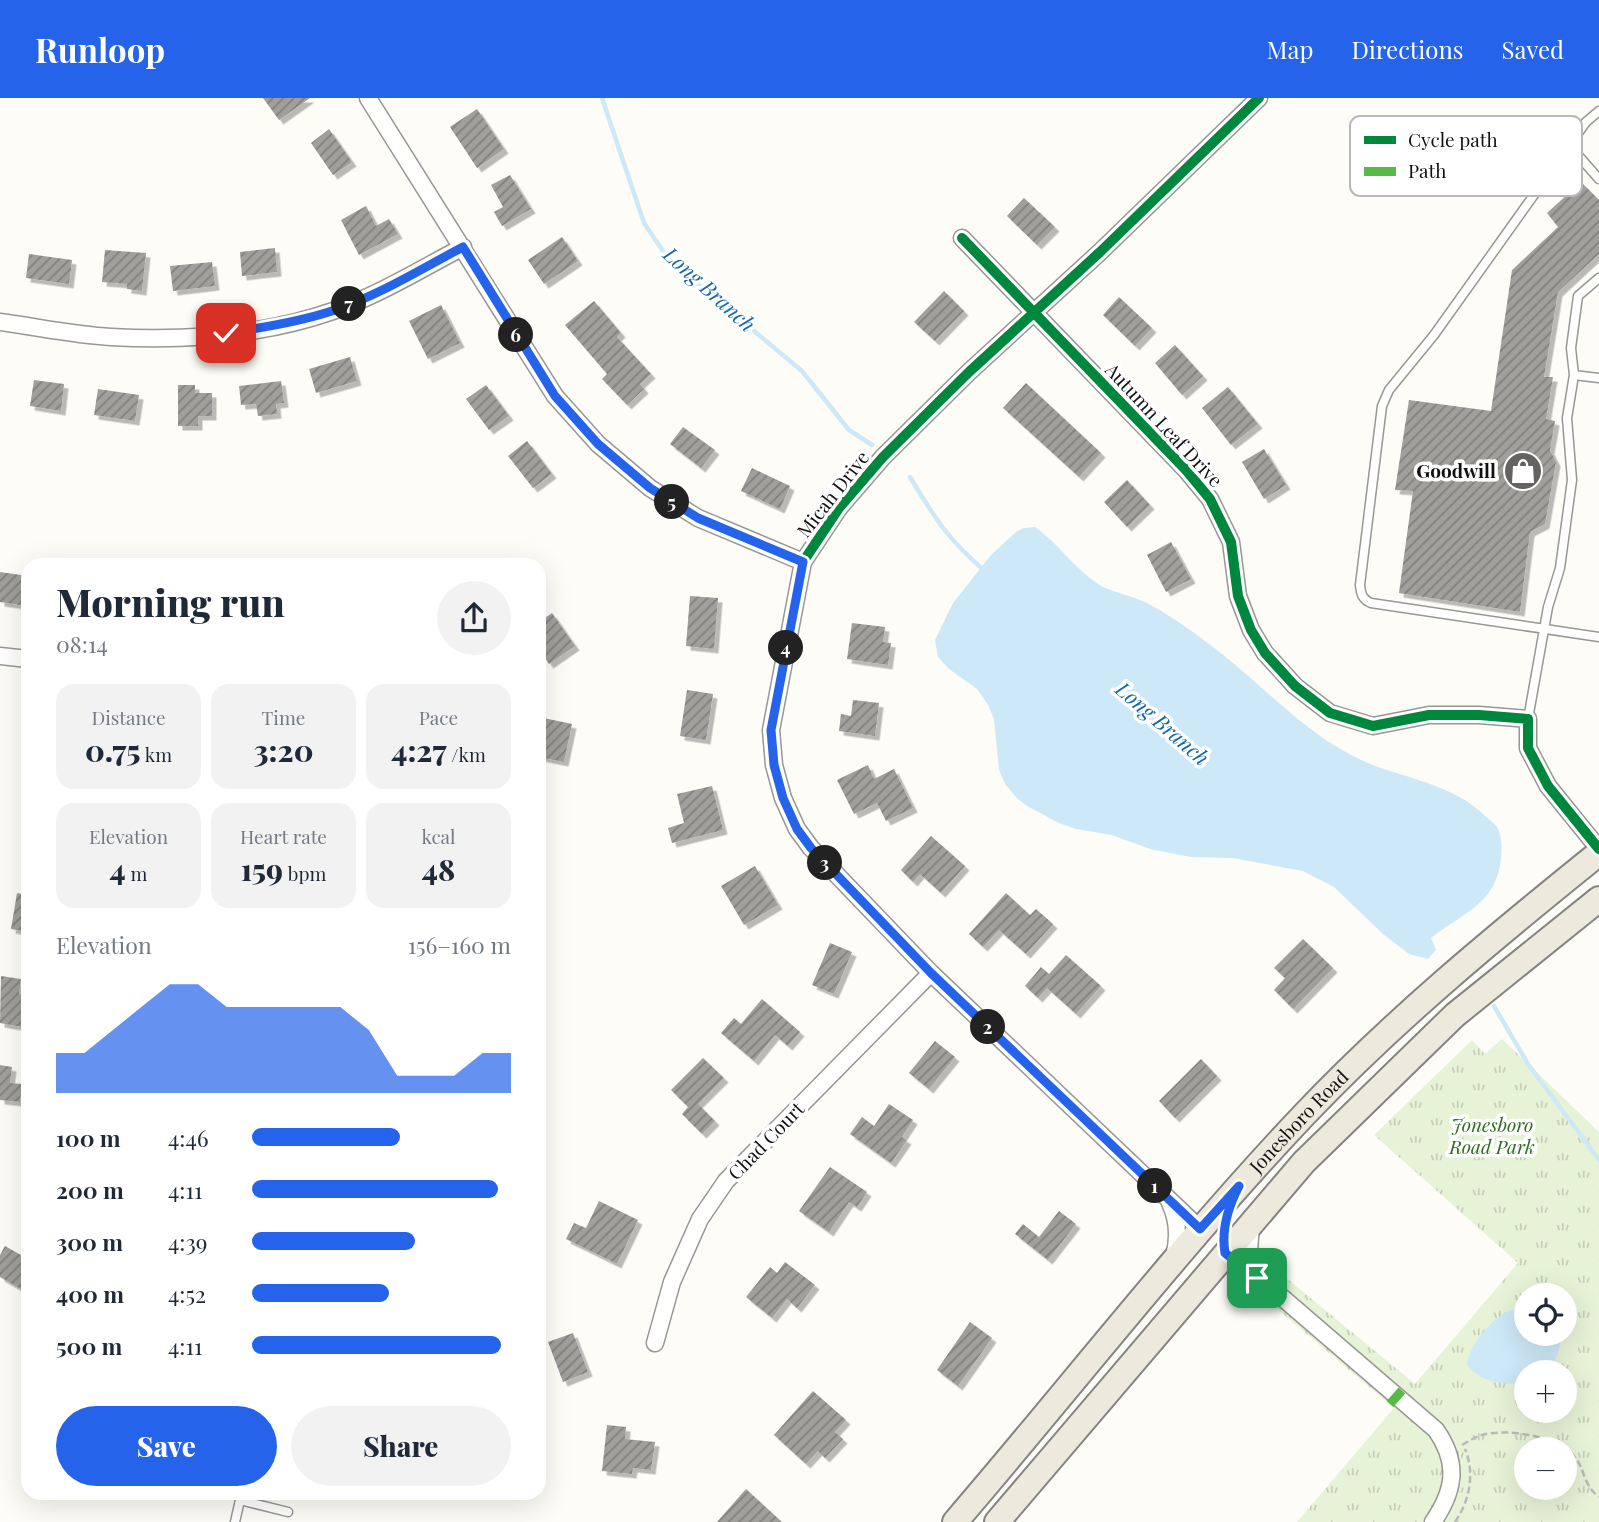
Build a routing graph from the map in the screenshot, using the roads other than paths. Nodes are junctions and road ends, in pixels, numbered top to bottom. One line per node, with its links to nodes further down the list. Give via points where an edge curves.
1 (368, 98): 9 (street)
2 (1259, 98): 11 (street, Micah Drive)
3 (1599, 111): 4 (lane)
4 (1582, 127)
5 (1582, 160): 6 (lane)
6 (1599, 179)
7 (1533, 196): 16 (lane, via 1389,390 1382,406 1360,585 1361,595 1371,603)
8 (962, 238): 11 (street, Autumn Leaf Drive)
9 (463, 247): 12 (street, via 333,311 239,331 175,338 110,337); 15 (street, via 555,396 598,444 650,488 698,518)
10 (1599, 278): 13 (lane, via 1578,296 1571,348)
11 (1032, 313): 15 (street, Micah Drive, via 883,457 839,508); 20 (street, Autumn Leaf Drive, via 1210,499 1231,542 1238,596 1251,630 1295,686 1330,713 1373,726 1429,715)
12 (0, 322)
13 (1574, 374): 14 (lane); 16 (lane, via 1567,418 1572,480 1560,568)
14 (1599, 378)
15 (803, 562): 23 (street, Micah Drive, via 771,730 783,798 811,848)
16 (1544, 629): 17 (lane); 20 (lane)
17 (1599, 637)
18 (0, 656): 19 (street)
19 (21, 658)
20 (1528, 719): 21 (street, via 1528,748 1548,786)
21 (1599, 851): 24 (main road, Jonesboro Road, via 1425,997)
22 (1599, 899): 26 (main road, Jonesboro Road, via 1455,1014 1344,1120)
23 (931, 973): 25 (street, Micah Drive); 32 (street, Chad Court, via 726,1181 700,1219 672,1282)
24 (1239, 1186): 27 (main road, Jonesboro Road); 28 (main road, via 1227,1215)
25 (1165, 1195): 27 (street, Micah Drive); 29 (street, via 1178,1237)
26 (1253, 1220): 28 (main road, Jonesboro Road); 30 (street, via 1249,1251)
27 (1200, 1229): 29 (main road, Jonesboro Road); 31 (main road, via 1206,1242 1204,1265)
28 (1225, 1253): 30 (street); 31 (main road, Jonesboro Road)
29 (1171, 1264): 35 (main road, Jonesboro Road)
30 (1257, 1278): 37 (street, via 1426,1419 1441,1437 1451,1457 1452,1472 1445,1505)
31 (1184, 1301): 36 (main road, Jonesboro Road)
32 (656, 1343)
33 (288, 1511): 34 (lane, via 240,1500)
34 (235, 1522)
35 (955, 1522)
36 (997, 1522)
37 (1433, 1522)

